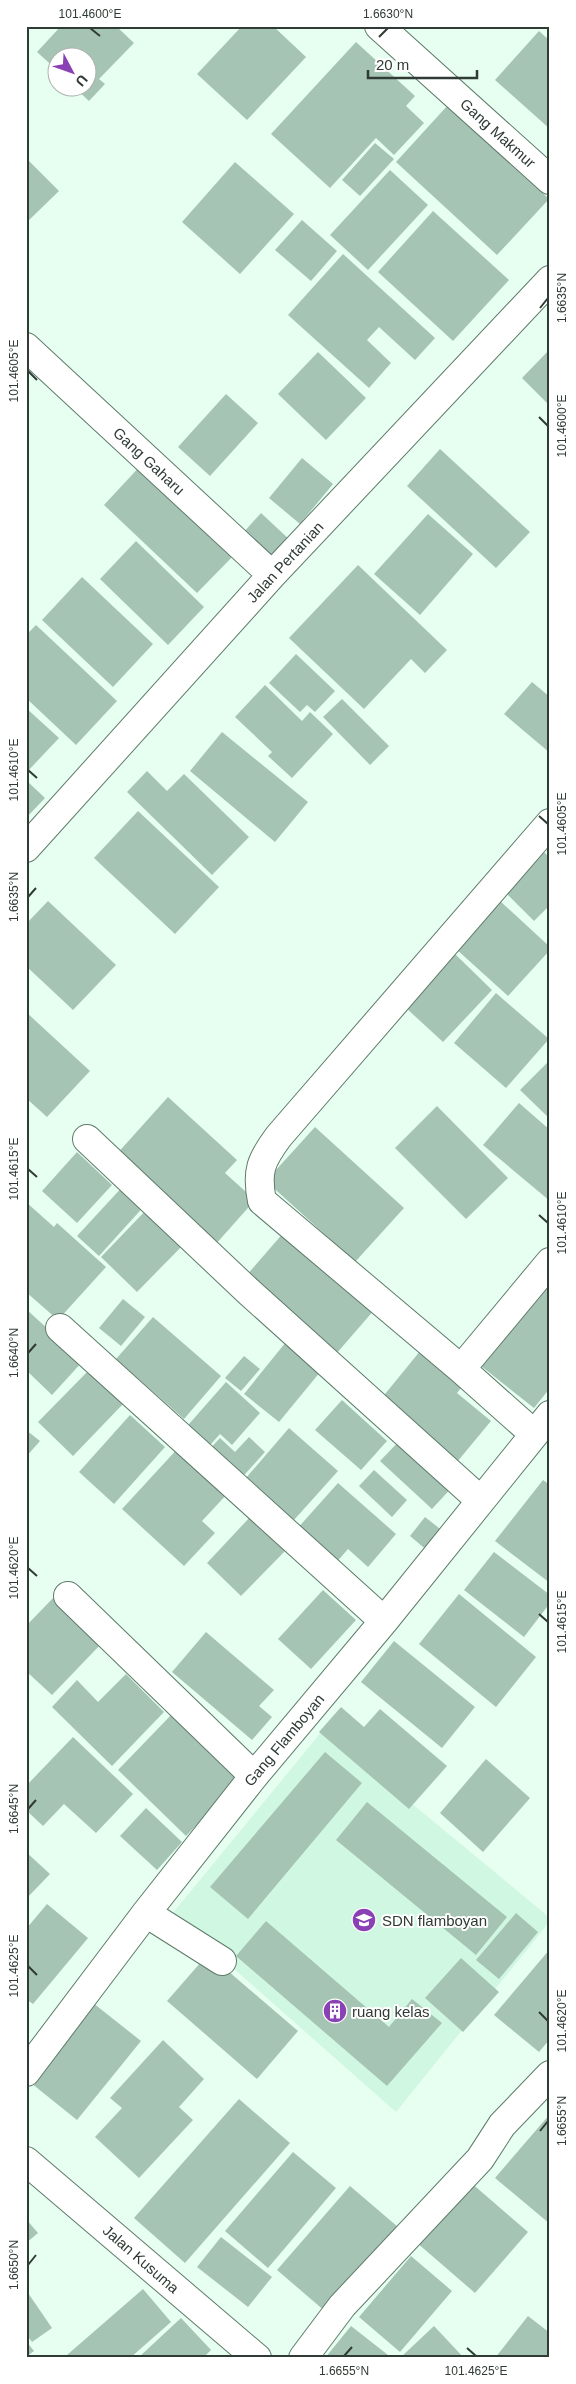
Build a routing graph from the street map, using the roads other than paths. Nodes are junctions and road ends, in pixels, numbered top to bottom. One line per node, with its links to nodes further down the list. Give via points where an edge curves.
1 (379, 26): 2 (street, Gang Makmur)
2 (550, 180)
3 (550, 280): 5 (street, Jalan Pertanian)
4 (26, 347): 5 (street, Gang Gaharu)
5 (272, 575): 7 (street, Jalan Pertanian)
6 (550, 823): 11 (street, via 279,1136 260,1166 262,1201)
7 (26, 848)
8 (87, 1139): 13 (street, via 249,1292)
9 (550, 1262): 11 (street)
10 (60, 1328): 15 (street)
11 (461, 1369): 12 (street)
12 (542, 1424): 13 (street, Gang Flamboyan)
13 (480, 1500): 15 (street, Gang Flamboyan)
14 (68, 1596): 16 (street)
15 (384, 1621): 16 (street, Gang Flamboyan)
16 (254, 1776): 17 (street, Gang Flamboyan)
17 (146, 1913): 18 (street); 19 (street, Gang Flamboyan)
18 (222, 1961)
19 (26, 2072)
20 (550, 2075): 23 (street, via 502,2125 480,2159 342,2306)
21 (26, 2161): 22 (street, Jalan Kusuma)
22 (257, 2358)
23 (303, 2358)

